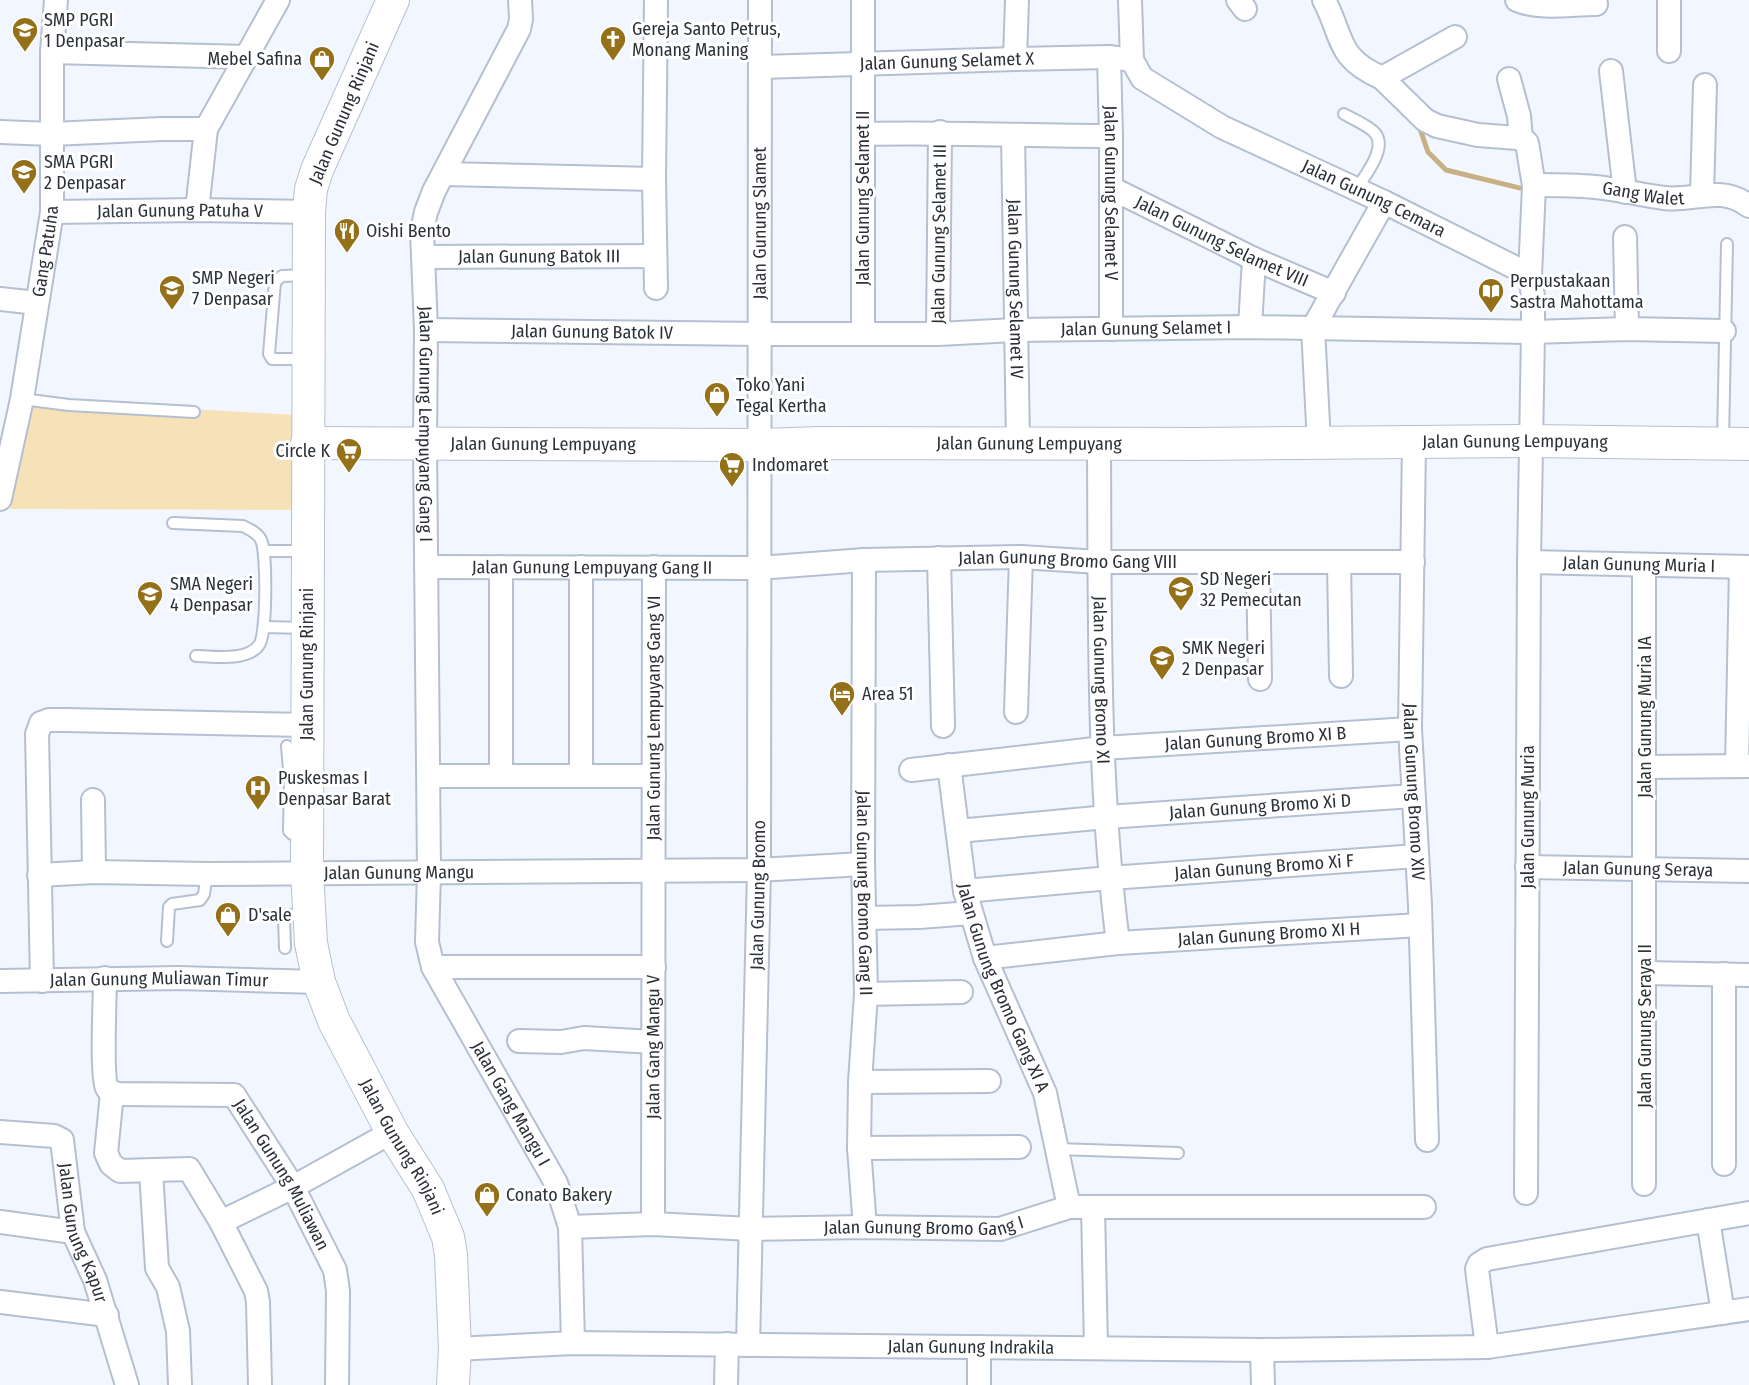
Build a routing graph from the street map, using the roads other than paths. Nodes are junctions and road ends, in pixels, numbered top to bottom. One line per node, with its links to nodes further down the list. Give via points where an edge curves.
1 (56, 0): 16 (street, Gang Patuha)
2 (278, 0): 17 (street)
3 (393, 0): 47 (street, Jalan Gunung Rinjani, via 316,170)
4 (520, 0): 36 (street, Jalan Gunung Lempuyang Gang I, via 519,29)
5 (656, 0): 37 (street)
6 (760, 0): 22 (street, Jalan Gunung Slamet)
7 (863, 0): 21 (street, Jalan Gunung Selamet II)
8 (1017, 0): 19 (street)
9 (1130, 0): 20 (street)
10 (1324, 0): 24 (street, via 1347,53 1355,63)
11 (1517, 0): 13 (street, via 1527,4)
12 (1669, 0): 15 (street)
13 (1595, 2)
14 (1455, 37): 24 (street)
15 (1669, 51)
16 (52, 52): 17 (street); 31 (street, Gang Patuha)
17 (247, 57): 28 (street)
18 (1109, 57): 19 (street, Jalan Gunung Selamet X); 20 (street, Jalan Gunung Selamet X); 34 (street, Jalan Gunung Selamet V)
19 (1015, 59): 21 (street, Jalan Gunung Selamet X)
20 (1132, 60): 39 (street, Jalan Gunung Cemara, via 1142,78 1222,127)
21 (863, 63): 22 (street, Jalan Gunung Selamet X); 32 (street, Jalan Gunung Selamet II)
22 (761, 67): 67 (street, Jalan Gunung Slamet)
23 (1611, 71): 40 (street)
24 (1383, 78): 35 (street, via 1425,120 1437,126)
25 (1509, 79): 35 (street)
26 (1706, 85): 42 (street)
27 (1344, 114): 39 (lane, via 1374,131 1379,142 1378,153)
28 (206, 129): 31 (street); 45 (street)
29 (0, 132): 31 (street)
30 (940, 132): 32 (street); 33 (street); 68 (street, Jalan Gunung Selamet III)
31 (52, 134): 46 (street, Gang Patuha)
32 (863, 134): 66 (street, Jalan Gunung Selamet II)
33 (1013, 135): 34 (street); 63 (street, Jalan Gunung Selamet IV)
34 (1111, 136): 38 (street, Jalan Gunung Selamet V)
35 (1521, 139): 41 (street, via 1527,143)
36 (444, 174): 37 (street); 51 (street, Jalan Gunung Lempuyang Gang I, via 426,212)
37 (654, 179): 50 (street)
38 (1111, 188): 52 (street, Jalan Gunung Selamet VIII); 60 (street, Jalan Gunung Selamet V)
39 (1356, 189): 43 (street, Jalan Gunung Cemara)
40 (1625, 192): 41 (street, Gang Walet, via 1596,187); 42 (street, Gang Walet, via 1665,198)
41 (1534, 193): 53 (street)
42 (1702, 194): 44 (street, Gang Walet, via 1728,196)
43 (1384, 202): 53 (street, Jalan Gunung Cemara); 55 (street)
44 (1749, 206)
45 (197, 210): 46 (street, Jalan Gunung Patuha V); 47 (street, Jalan Gunung Patuha V)
46 (52, 212): 57 (street, Gang Patuha)
47 (309, 212): 73 (street, Jalan Gunung Rinjani)
48 (1625, 237): 61 (street)
49 (1727, 244): 64 (lane)
50 (654, 256): 51 (street, Jalan Gunung Batok III); 54 (street)
51 (423, 257): 62 (street, Jalan Gunung Lempuyang Gang I)
52 (1254, 259): 55 (street, Jalan Gunung Selamet VIII); 58 (street)
53 (1530, 274): 65 (street)
54 (656, 288)
55 (1334, 293): 59 (street)
56 (0, 299): 57 (street)
57 (37, 303): 69 (street, Gang Patuha)
58 (1250, 327): 59 (street, Jalan Gunung Selamet I); 60 (street, Jalan Gunung Selamet I)
59 (1313, 328): 65 (street, Jalan Gunung Selamet I); 76 (street)
60 (1111, 329): 63 (street, Jalan Gunung Selamet I)
61 (1627, 329): 64 (street, Jalan Gunung Selamet I); 65 (street, Jalan Gunung Selamet I)
62 (426, 330): 67 (street, Jalan Gunung Batok IV); 74 (street, Jalan Gunung Lempuyang Gang I)
63 (1015, 330): 68 (street, Jalan Gunung Selamet I); 75 (street, Jalan Gunung Selamet IV)
64 (1724, 331): 78 (lane)
65 (1533, 332): 71 (street)
66 (863, 333): 67 (street, Jalan Gunung Selamet I); 68 (street, Jalan Gunung Selamet I)
67 (760, 334): 79 (street, Jalan Gunung Slamet)
68 (938, 334)
69 (13, 407): 70 (lane, via 69,405); 80 (street, Gang Patuha)
70 (194, 412)
71 (1532, 441): 72 (street, Jalan Gunung Lempuyang); 78 (street, Jalan Gunung Lempuyang); 91 (street, Jalan Gunung Muria)
72 (1414, 442): 76 (street, Jalan Gunung Lempuyang); 90 (street, Jalan Gunung Bromo XIV)
73 (307, 443): 74 (street, Jalan Gunung Lempuyang); 83 (street, Jalan Gunung Rinjani)
74 (425, 443): 79 (street, Jalan Gunung Lempuyang); 93 (street, Jalan Gunung Lempuyang Gang I)
75 (1018, 443): 77 (street, Jalan Gunung Lempuyang); 79 (street, Jalan Gunung Lempuyang)
76 (1319, 443): 77 (street, Jalan Gunung Lempuyang)
77 (1099, 444): 87 (street, Jalan Gunung Bromo XI)
78 (1736, 444)
79 (760, 445): 98 (street, Jalan Gunung Bromo)
80 (0, 497)
81 (173, 524): 82 (lane, via 243,526 261,539)
82 (264, 551): 83 (lane); 99 (lane)
83 (307, 551): 100 (street, Jalan Gunung Rinjani)
84 (1021, 557): 85 (street, Jalan Gunung Bromo Gang VIII); 87 (street, Jalan Gunung Bromo Gang VIII); 104 (street)
85 (939, 558): 86 (street, Jalan Gunung Bromo Gang VIII); 105 (street)
86 (864, 560): 98 (street, Jalan Gunung Bromo Gang VIII); 122 (street, Jalan Gunung Bromo Gang II)
87 (1100, 562): 88 (street, Jalan Gunung Bromo Gang VIII); 108 (street, Jalan Gunung Bromo XI)
88 (1258, 562): 89 (street, Jalan Gunung Bromo Gang VIII); 103 (street)
89 (1339, 562): 90 (street, Jalan Gunung Bromo Gang VIII); 102 (street)
90 (1413, 562): 106 (street, Jalan Gunung Bromo XIV)
91 (1529, 562): 92 (street, Jalan Gunung Muria I); 123 (street, Jalan Gunung Muria)
92 (1644, 565): 97 (street, Jalan Gunung Muria I); 111 (street, Jalan Gunung Muria IA)
93 (426, 567): 94 (street, Jalan Gunung Lempuyang Gang II); 113 (street, Jalan Gunung Lempuyang Gang I)
94 (501, 567): 95 (street, Jalan Gunung Lempuyang Gang II); 114 (street)
95 (581, 567): 96 (street, Jalan Gunung Lempuyang Gang II); 115 (street)
96 (654, 567): 98 (street, Jalan Gunung Lempuyang Gang II); 116 (street, Jalan Gunung Lempuyang Gang VI)
97 (1745, 567): 110 (street)
98 (758, 568): 126 (street, Jalan Gunung Bromo)
99 (264, 627): 100 (lane); 101 (lane, via 259,645 248,653)
100 (306, 628): 107 (street, Jalan Gunung Rinjani)
101 (196, 656)
102 (1341, 676)
103 (1260, 679)
104 (1016, 712)
105 (943, 726)
106 (1410, 729): 108 (street, Jalan Gunung Bromo XI B); 117 (street, Jalan Gunung Bromo XIV)
107 (297, 735): 129 (street, Jalan Gunung Rinjani, via 299,781 308,834); 132 (street, via 65,720 40,723)
108 (1103, 748): 109 (street, Jalan Gunung Bromo XI B); 119 (street, Jalan Gunung Bromo XI)
109 (949, 765): 112 (street, Jalan Gunung Bromo XI B); 120 (street, Jalan Gunung Bromo Gang XI A)
110 (1743, 766): 111 (street)
111 (1645, 767): 124 (street, Jalan Gunung Muria IA)
112 (911, 770)
113 (429, 776): 114 (street); 130 (street, Jalan Gunung Lempuyang Gang I)
114 (501, 776): 115 (street)
115 (581, 776): 116 (street)
116 (654, 776): 125 (street, Jalan Gunung Lempuyang Gang VI)
117 (1413, 796): 119 (street, Jalan Gunung Bromo Xi D); 121 (street, Jalan Gunung Bromo XIV)
118 (93, 800): 128 (street)
119 (1107, 817): 120 (street, Jalan Gunung Bromo Xi D); 133 (street, Jalan Gunung Bromo XI)
120 (958, 831): 134 (street, Jalan Gunung Bromo Gang XI A)
121 (1418, 856): 133 (street, Jalan Gunung Bromo Xi F); 137 (street, Jalan Gunung Bromo XIV)
122 (863, 864): 126 (street, Jalan Gunung Mangu); 136 (street, Jalan Gunung Bromo Gang II)
123 (1527, 867): 124 (street, Jalan Gunung Seraya); 169 (street, Jalan Gunung Muria)
124 (1645, 869): 127 (street, Jalan Gunung Seraya); 144 (street, Jalan Gunung Seraya II)
125 (653, 870): 126 (street, Jalan Gunung Mangu); 130 (street, Jalan Gunung Mangu); 143 (street, Jalan Gang Mangu V)
126 (759, 870): 180 (street, Jalan Gunung Bromo)
127 (1749, 871)
128 (94, 872): 131 (street, Jalan Gunung Mangu); 132 (street, Jalan Gunung Mangu)
129 (308, 872): 130 (street, Jalan Gunung Mangu); 131 (street, Jalan Gunung Mangu); 135 (street, Jalan Gunung Rinjani)
130 (429, 872): 142 (street, Jalan Gang Mangu I, via 427,942)
131 (207, 874): 138 (lane, via 200,900 169,907)
132 (39, 875): 149 (street)
133 (1110, 878): 134 (street, Jalan Gunung Bromo Xi F); 139 (street, Jalan Gunung Bromo XI)
134 (968, 902): 136 (street, Jalan Gunung Bromo Xi F, via 911,917); 141 (street, Jalan Gunung Bromo Gang XI A)
135 (310, 913): 140 (lane, via 285,916); 150 (street, Jalan Gunung Rinjani, via 311,944)
136 (864, 918): 152 (street, Jalan Gunung Bromo Gang II)
137 (1420, 925): 139 (street, Jalan Gunung Bromo XI H); 160 (street, Jalan Gunung Bromo XIV)
138 (167, 941)
139 (1118, 943): 141 (street, Jalan Gunung Bromo XI H)
140 (285, 948)
141 (985, 958): 163 (street, Jalan Gunung Bromo Gang XI A, via 1045,1093)
142 (433, 967): 143 (street); 178 (street, Jalan Gang Mangu I, via 556,1183)
143 (654, 967): 154 (street, Jalan Gang Mangu V)
144 (1645, 973): 145 (street); 167 (street, Jalan Gunung Seraya II)
145 (1724, 974): 146 (street); 165 (street)
146 (1749, 975)
147 (105, 978): 149 (street, Jalan Gunung Muliawan Timur); 150 (street, Jalan Gunung Muliawan Timur); 157 (street, via 105,1078)
148 (0, 981): 149 (street, Jalan Gunung Muliawan Timur)
149 (42, 981)
150 (319, 982): 159 (street, Jalan Gunung Rinjani, via 334,1021)
151 (961, 992): 152 (street)
152 (866, 994): 156 (street, Jalan Gunung Bromo Gang II)
153 (519, 1041): 154 (street, via 584,1038)
154 (653, 1042): 177 (street, Jalan Gang Mangu V)
155 (989, 1081): 156 (street)
156 (860, 1082): 162 (street, Jalan Gunung Bromo Gang II)
157 (112, 1093): 166 (street, via 106,1153 111,1164 120,1171); 168 (street, Jalan Gunung Muliawan, via 234,1095)
158 (0, 1132): 181 (street, Jalan Gunung Kapur, via 62,1140)
159 (392, 1132): 168 (street); 191 (street, Jalan Gunung Rinjani, via 428,1189 448,1237)
160 (1427, 1140)
161 (1019, 1147): 162 (street)
162 (860, 1148): 179 (street, Jalan Gunung Bromo Gang II)
163 (1057, 1149): 164 (lane); 170 (street, Jalan Gunung Bromo Gang XI A)
164 (1178, 1153)
165 (1724, 1164)
166 (151, 1171): 176 (street, via 189,1169); 194 (street, via 157,1268 168,1287 178,1331)
167 (1644, 1184)
168 (293, 1187): 176 (street); 196 (street, Jalan Gunung Muliawan, via 335,1270)
169 (1526, 1193)
170 (1069, 1207): 172 (street, Jalan Gunung Bromo Gang I); 179 (street, Jalan Gunung Bromo Gang I, via 1000,1229)
171 (1424, 1207): 172 (street, Jalan Gunung Bromo Gang I)
172 (1093, 1208): 190 (street)
173 (1749, 1213): 174 (street)
174 (1708, 1220): 184 (street); 189 (street, via 1487,1259 1477,1269)
175 (0, 1222): 181 (street)
176 (221, 1222): 195 (street, via 258,1296)
177 (653, 1224): 178 (street, Jalan Gunung Bromo Gang I); 180 (street, Jalan Gunung Bromo Gang I)
178 (570, 1227): 186 (street, Jalan Gang Mangu I)
179 (865, 1227): 180 (street, Jalan Gunung Bromo Gang I)
180 (751, 1229): 187 (street, Jalan Gunung Bromo)
181 (74, 1232): 185 (street, Jalan Gunung Kapur)
182 (0, 1302): 185 (street)
183 (1749, 1309): 184 (street, Jalan Gunung Indrakila)
184 (1723, 1312): 189 (street, Jalan Gunung Indrakila)
185 (107, 1315): 193 (street, Jalan Gunung Kapur)
186 (573, 1342): 187 (street, Jalan Gunung Indrakila); 191 (street, Jalan Gunung Indrakila)
187 (738, 1345): 188 (street, Jalan Gunung Indrakila); 198 (street, Jalan Gunung Bromo)
188 (979, 1347): 190 (street, Jalan Gunung Indrakila); 199 (street)
189 (1487, 1347): 192 (street, Jalan Gunung Indrakila)
190 (1096, 1348): 192 (street, Jalan Gunung Indrakila)
191 (455, 1349): 197 (street, Jalan Gunung Rinjani)
192 (1262, 1350): 200 (street)
193 (127, 1385)
194 (180, 1385)
195 (260, 1385)
196 (337, 1385)
197 (453, 1385)
198 (726, 1385)
199 (979, 1385)
200 (1263, 1385)

